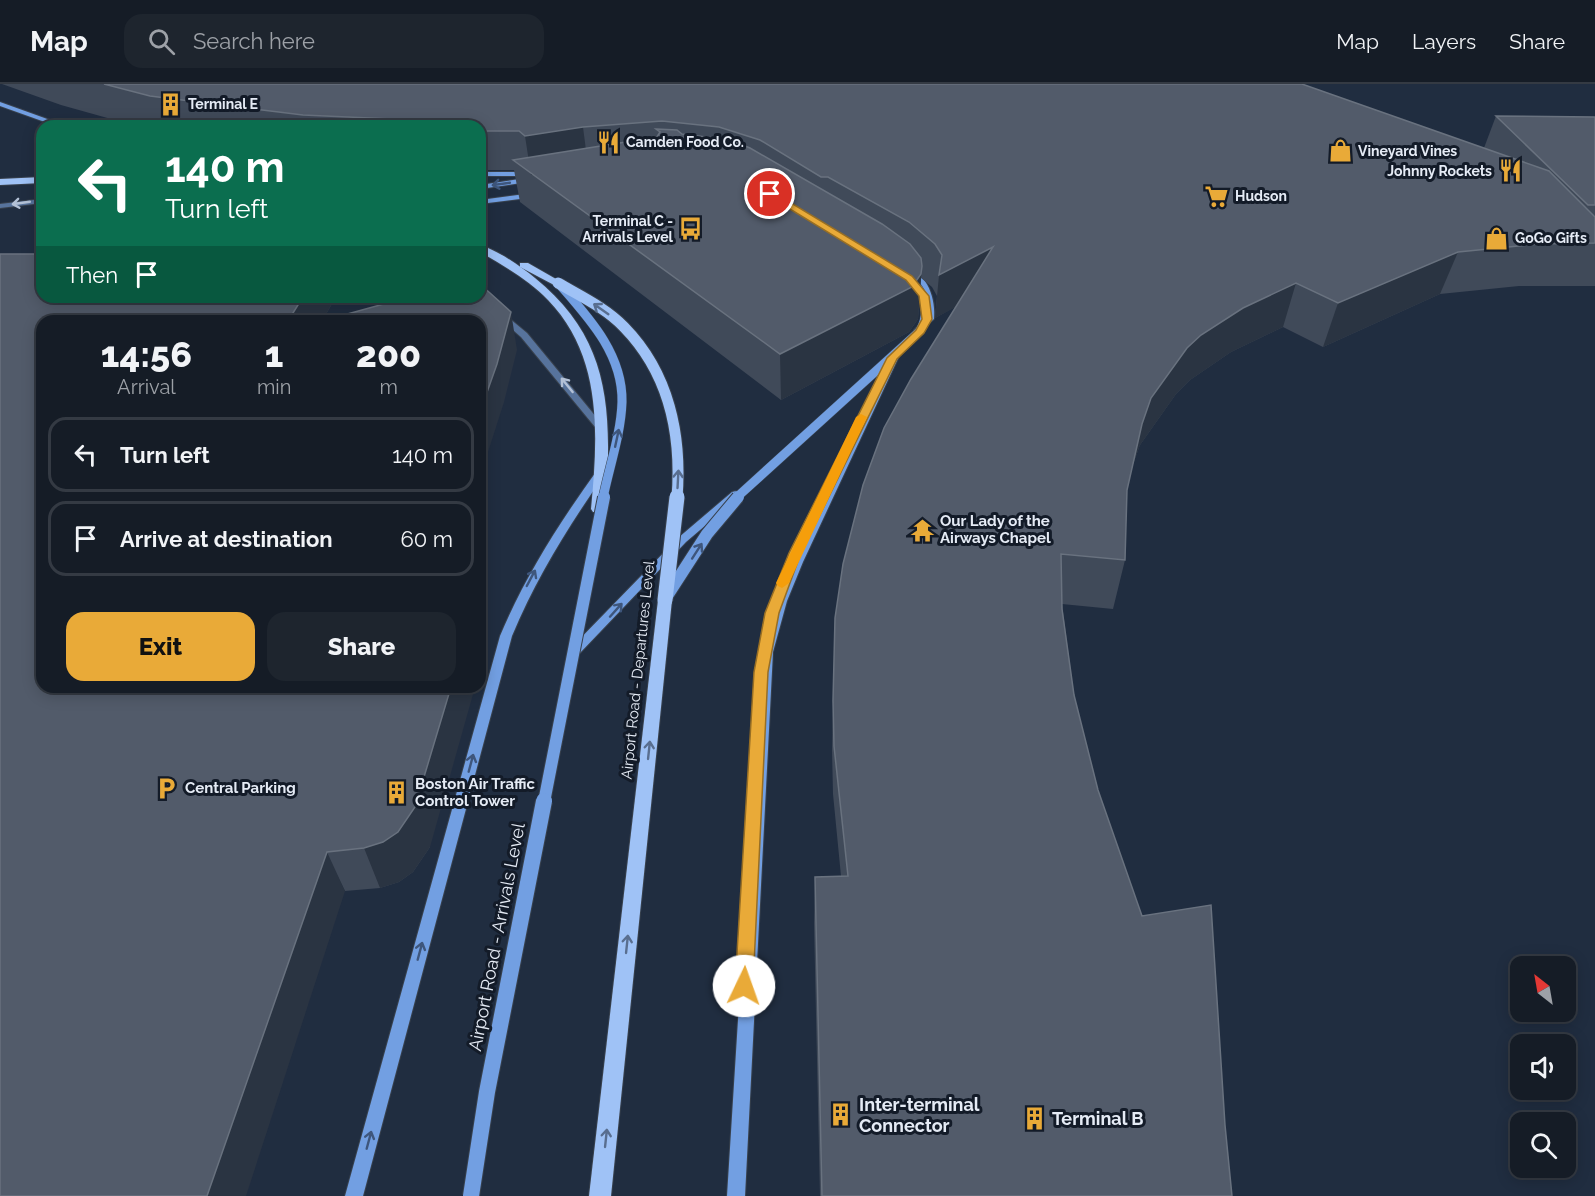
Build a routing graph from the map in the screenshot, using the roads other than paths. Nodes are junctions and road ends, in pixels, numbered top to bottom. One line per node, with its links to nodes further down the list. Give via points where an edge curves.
1 (0, 104): 2 (main road)
2 (45, 120)
3 (486, 174): 6 (main road, one-way to 6, via 542,176)
4 (36, 180): 5 (main road)
5 (0, 182)
6 (486, 186)
7 (538, 194): 8 (main road)
8 (486, 201)
9 (36, 202): 10 (lane, one-way to 10)
10 (0, 206)
11 (486, 250): 14 (main road, Airport Road - Departures Level)
12 (486, 251): 17 (main road, Airport Road - Arrivals Level, via 536,283 574,324 598,374)
13 (902, 271): 16 (main road, bridge, via 924,296 927,319 921,331)
14 (558, 283): 19 (main road, Airport Road - Departures Level, one-way to 14, bridge, via 679,463 668,400 653,365 635,338 608,314); 22 (main road, one-way to 14, bridge, via 622,404 622,386 613,353)
15 (486, 302): 17 (lane, one-way to 15, via 524,335)
16 (895, 354): 19 (main road, one-way to 16, bridge, via 728,506); 20 (main road, one-way to 16, via 682,540); 24 (main road, via 795,553 768,628 761,672)
17 (603, 431): 18 (main road, Airport Road - Arrivals Level)
18 (602, 471): 20 (main road, Airport Road - Arrivals Level); 21 (main road, one-way to 18, via 515,609 537,566)
19 (665, 600): 23 (main road, Airport Road - Departures Level, one-way to 19)
20 (575, 651): 22 (main road, Airport Road - Arrivals Level)
21 (354, 1196)
22 (469, 1196)
23 (600, 1196)
24 (734, 1196)

